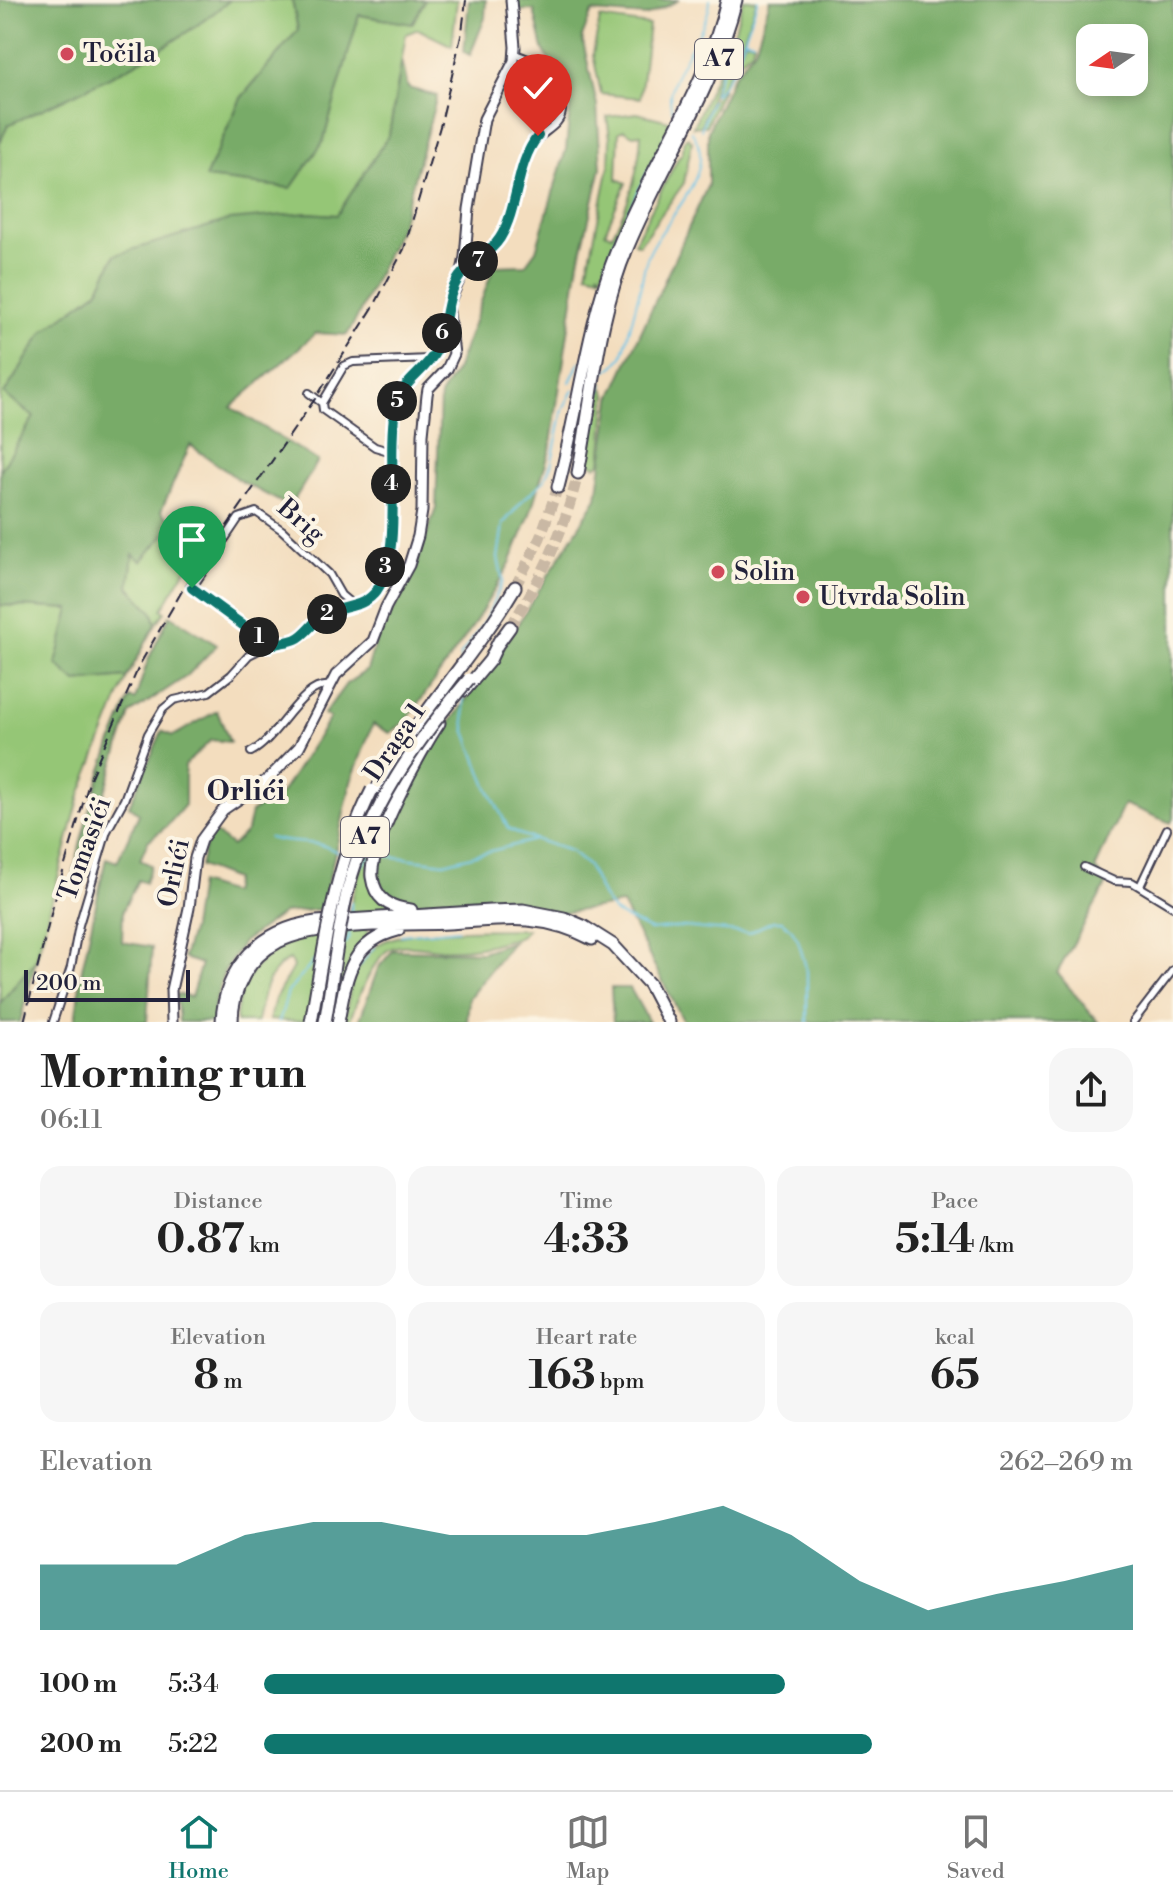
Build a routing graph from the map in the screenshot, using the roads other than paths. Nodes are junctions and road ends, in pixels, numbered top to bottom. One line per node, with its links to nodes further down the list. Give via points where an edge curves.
1 (511, 0): 4 (street)
2 (727, 0): 5 (highway, A7)
3 (736, 0): 5 (highway, A7, via 719,58)
4 (515, 54): 7 (street, via 484,119); 7 (street, via 547,70 562,113 528,150 500,237)
5 (689, 112): 6 (highway, A7)
6 (677, 136): 13 (highway, A7, via 616,280); 14 (highway, A7, via 633,211 610,268)
7 (461, 276): 8 (street)
8 (447, 314): 9 (street); 15 (street, via 454,354 428,389 422,511)
9 (430, 359): 11 (street, via 353,362 344,366); 12 (street, via 399,395)
10 (309, 393): 11 (street)
11 (322, 403): 12 (street, via 323,410 375,447)
12 (392, 452): 16 (street, via 391,538)
13 (578, 473)
14 (558, 487)
15 (403, 578): 16 (street); 22 (street, Orlići, via 373,641)
16 (382, 582): 18 (street, via 368,601)
17 (515, 587): 35 (highway, bridge, via 385,764 354,829 338,876)
18 (353, 605): 20 (street, via 321,616 295,639); 20 (street, Brig, via 278,526 256,512 244,514 192,588)
19 (510, 627): 21 (highway, A7)
20 (267, 647): 31 (street, Tomasići, via 244,659 209,692 174,700 152,725 107,831)
21 (470, 680): 28 (highway, bridge, via 410,775 377,850 375,889 388,904 408,910 503,906); 36 (highway, Draga 1 / A7, bridge, via 414,747 371,823 348,893)
22 (330, 686): 23 (street, Orlići, via 313,688 267,743); 32 (street, Orlići, via 299,747 268,779 223,810 201,840 173,981)
23 (251, 752)
24 (1167, 829): 26 (street)
25 (1084, 867): 26 (street)
26 (1140, 886): 27 (street)
27 (1173, 907)
28 (523, 915): 29 (highway, bridge); 37 (highway, via 510,923 398,930 377,938 349,970); 38 (highway, via 563,922 621,954 643,977)
29 (316, 926): 33 (highway, via 276,932 246,956 228,988); 34 (highway, via 258,956 238,987)
30 (1173, 970): 39 (street)
31 (53, 1022)
32 (172, 1022)
33 (222, 1022)
34 (232, 1022)
35 (314, 1022)
36 (325, 1022)
37 (338, 1022)
38 (669, 1022)
39 (1133, 1022)

